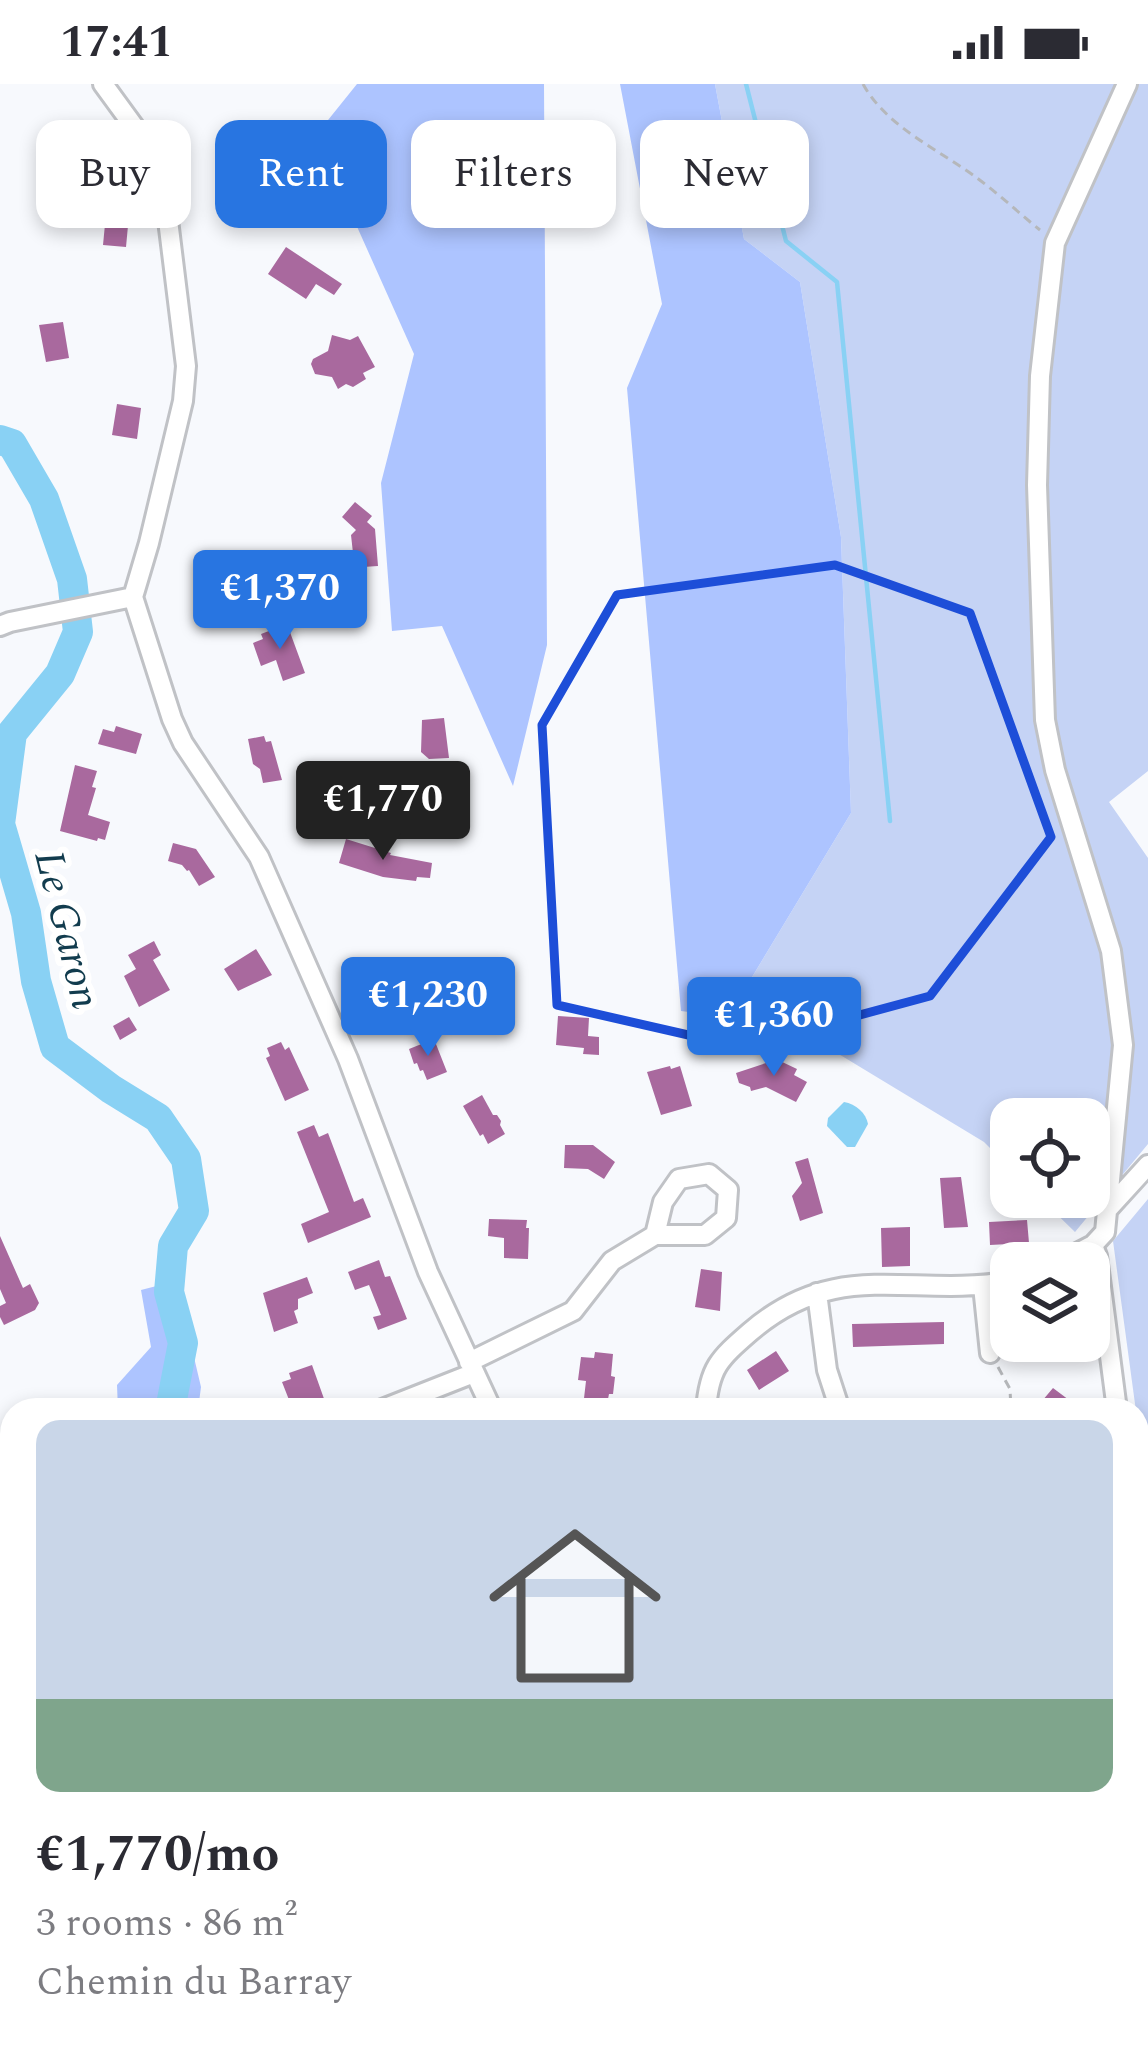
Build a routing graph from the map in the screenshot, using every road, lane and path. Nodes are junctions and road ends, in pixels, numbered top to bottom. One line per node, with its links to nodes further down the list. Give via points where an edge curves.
1 (103, 84): 5 (street, via 156,169 186,366)
2 (863, 84): 4 (path, via 911,134)
3 (1127, 84): 4 (street)
4 (1055, 243): 8 (street, via 1037,449 1045,720 1111,951 1123,1045)
5 (133, 597): 6 (street); 17 (street, via 172,719 259,857)
6 (0, 626)
7 (1148, 1165): 9 (street)
8 (1110, 1187)
9 (1110, 1207)
10 (655, 1235): 17 (street, via 612,1261 573,1311)
11 (990, 1285): 12 (street)
12 (983, 1286): 13 (street, via 883,1283); 15 (street)
13 (817, 1293): 20 (street, via 771,1314 717,1360); 21 (street)
14 (1110, 1351): 23 (street)
15 (990, 1353)
16 (995, 1362): 22 (path)
17 (471, 1367): 18 (street); 19 (street)
18 (405, 1398)
19 (486, 1398)
20 (707, 1398)
21 (836, 1398)
22 (1010, 1398)
23 (1116, 1398)

